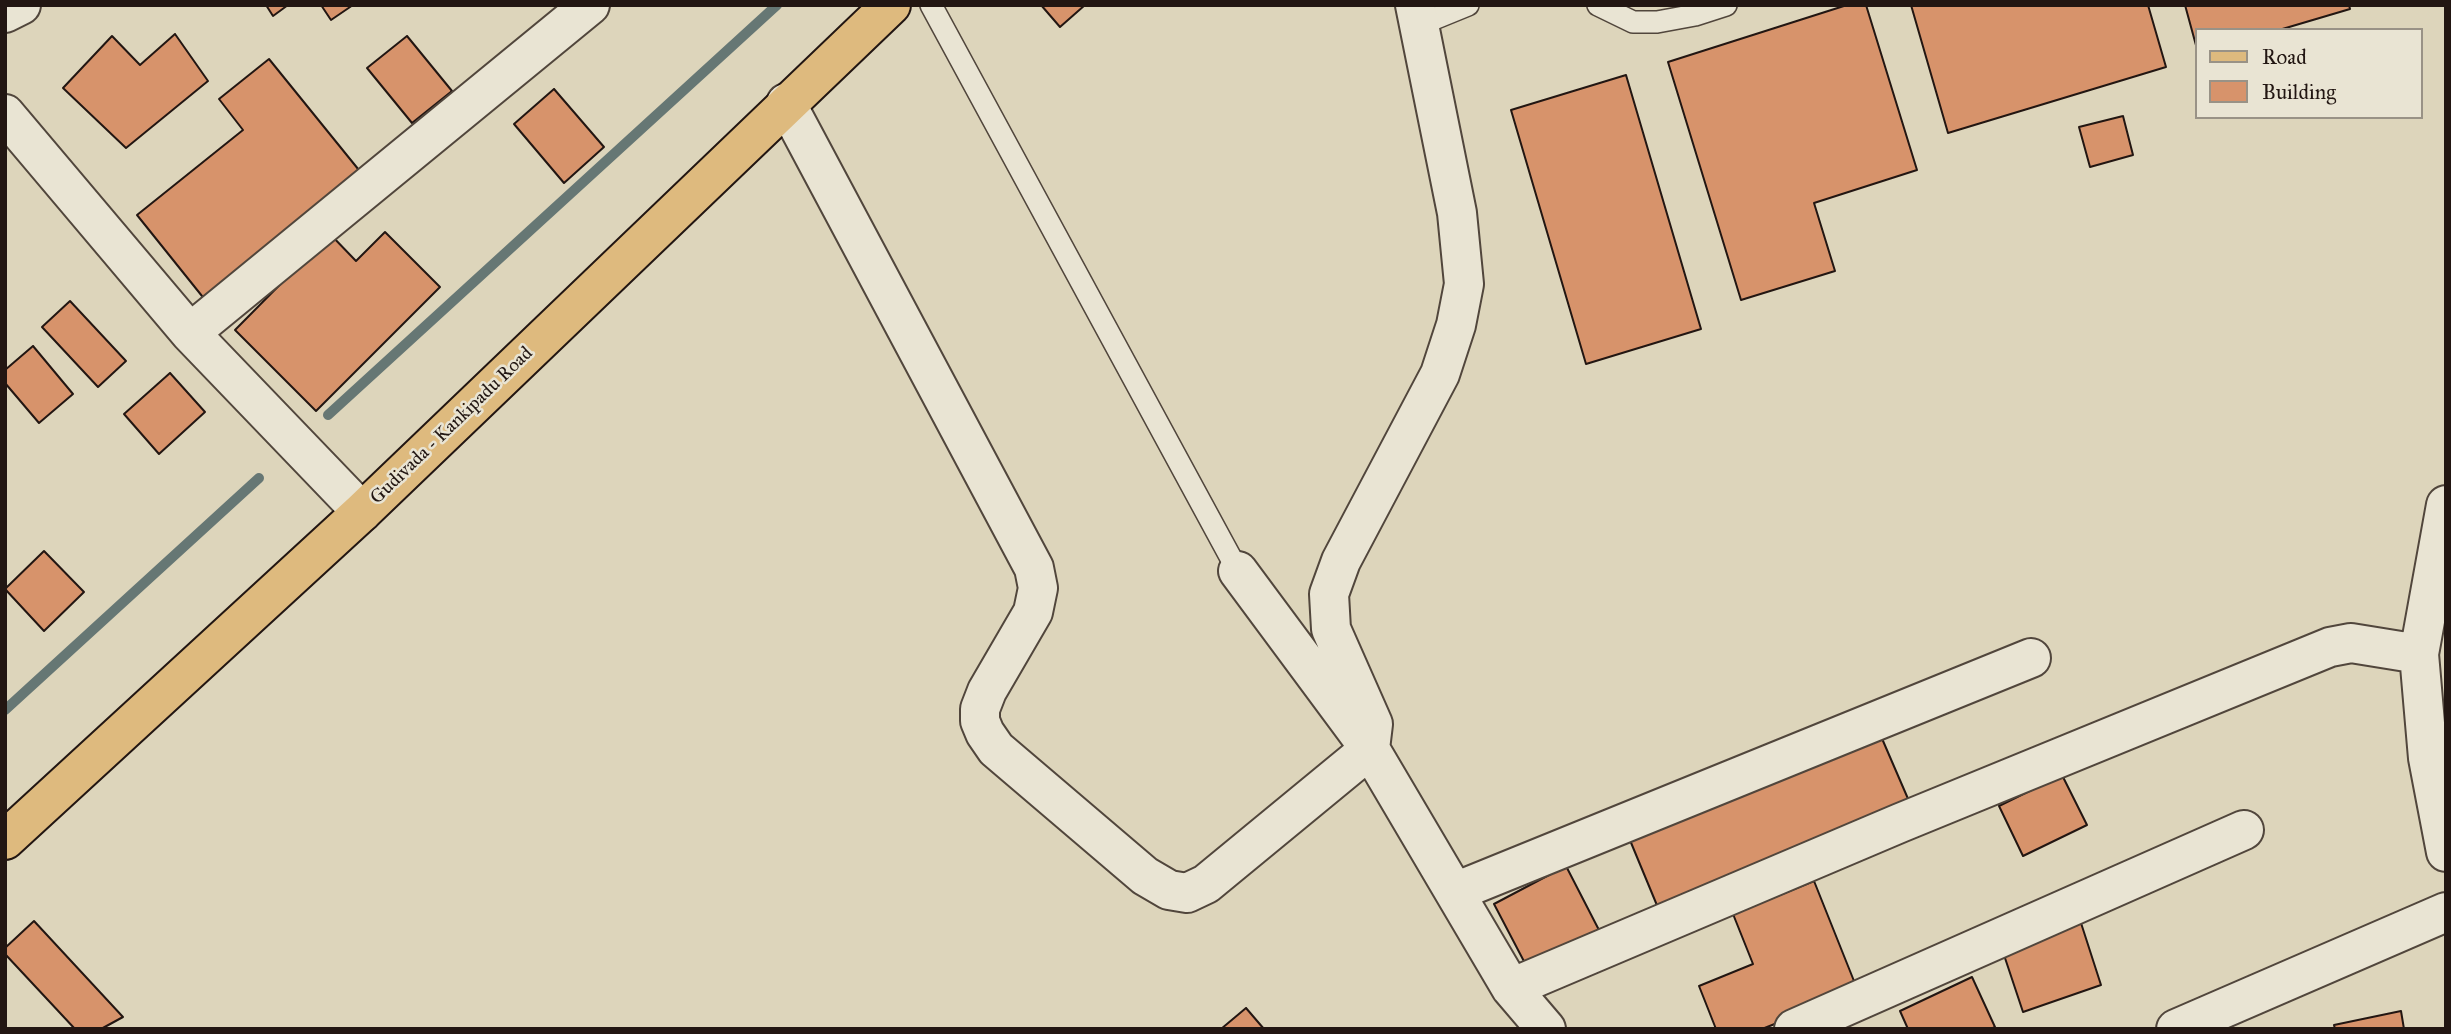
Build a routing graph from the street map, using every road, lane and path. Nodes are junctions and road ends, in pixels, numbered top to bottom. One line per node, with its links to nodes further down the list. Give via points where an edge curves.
1 (21, 5): 8 (street)
2 (590, 5): 12 (street)
3 (891, 5): 10 (main road, Gudivada - Kankipadu Road)
4 (931, 5): 15 (lane)
5 (1468, 5): 9 (lane)
6 (1598, 5): 7 (lane, via 1633,22 1657,22)
7 (1726, 5)
8 (5, 13)
9 (1417, 15): 18 (street, via 1457,213 1464,284 1440,374 1341,561 1329,594 1331,629 1373,724)
10 (786, 103): 14 (main road, Gudivada - Kankipadu Road); 18 (street, via 1034,568 1038,588 1033,612 980,709 980,721 996,749 1145,876 1169,890 1187,893 1206,884)
11 (5, 114): 12 (street)
12 (190, 333): 14 (street)
13 (2446, 505): 16 (street)
14 (362, 512): 20 (main road, Gudivada - Kankipadu Road)
15 (1238, 570): 18 (street)
16 (2419, 654): 21 (street, via 2428,758); 24 (street, via 2351,643 2330,647)
17 (2031, 658): 22 (street)
18 (1370, 749): 22 (street)
19 (2245, 830): 26 (street)
20 (5, 840)
21 (2446, 852)
22 (1455, 892): 24 (street)
23 (2446, 912): 27 (street)
24 (1511, 988): 25 (street)
25 (1545, 1029)
26 (1794, 1029)
27 (2176, 1029)

